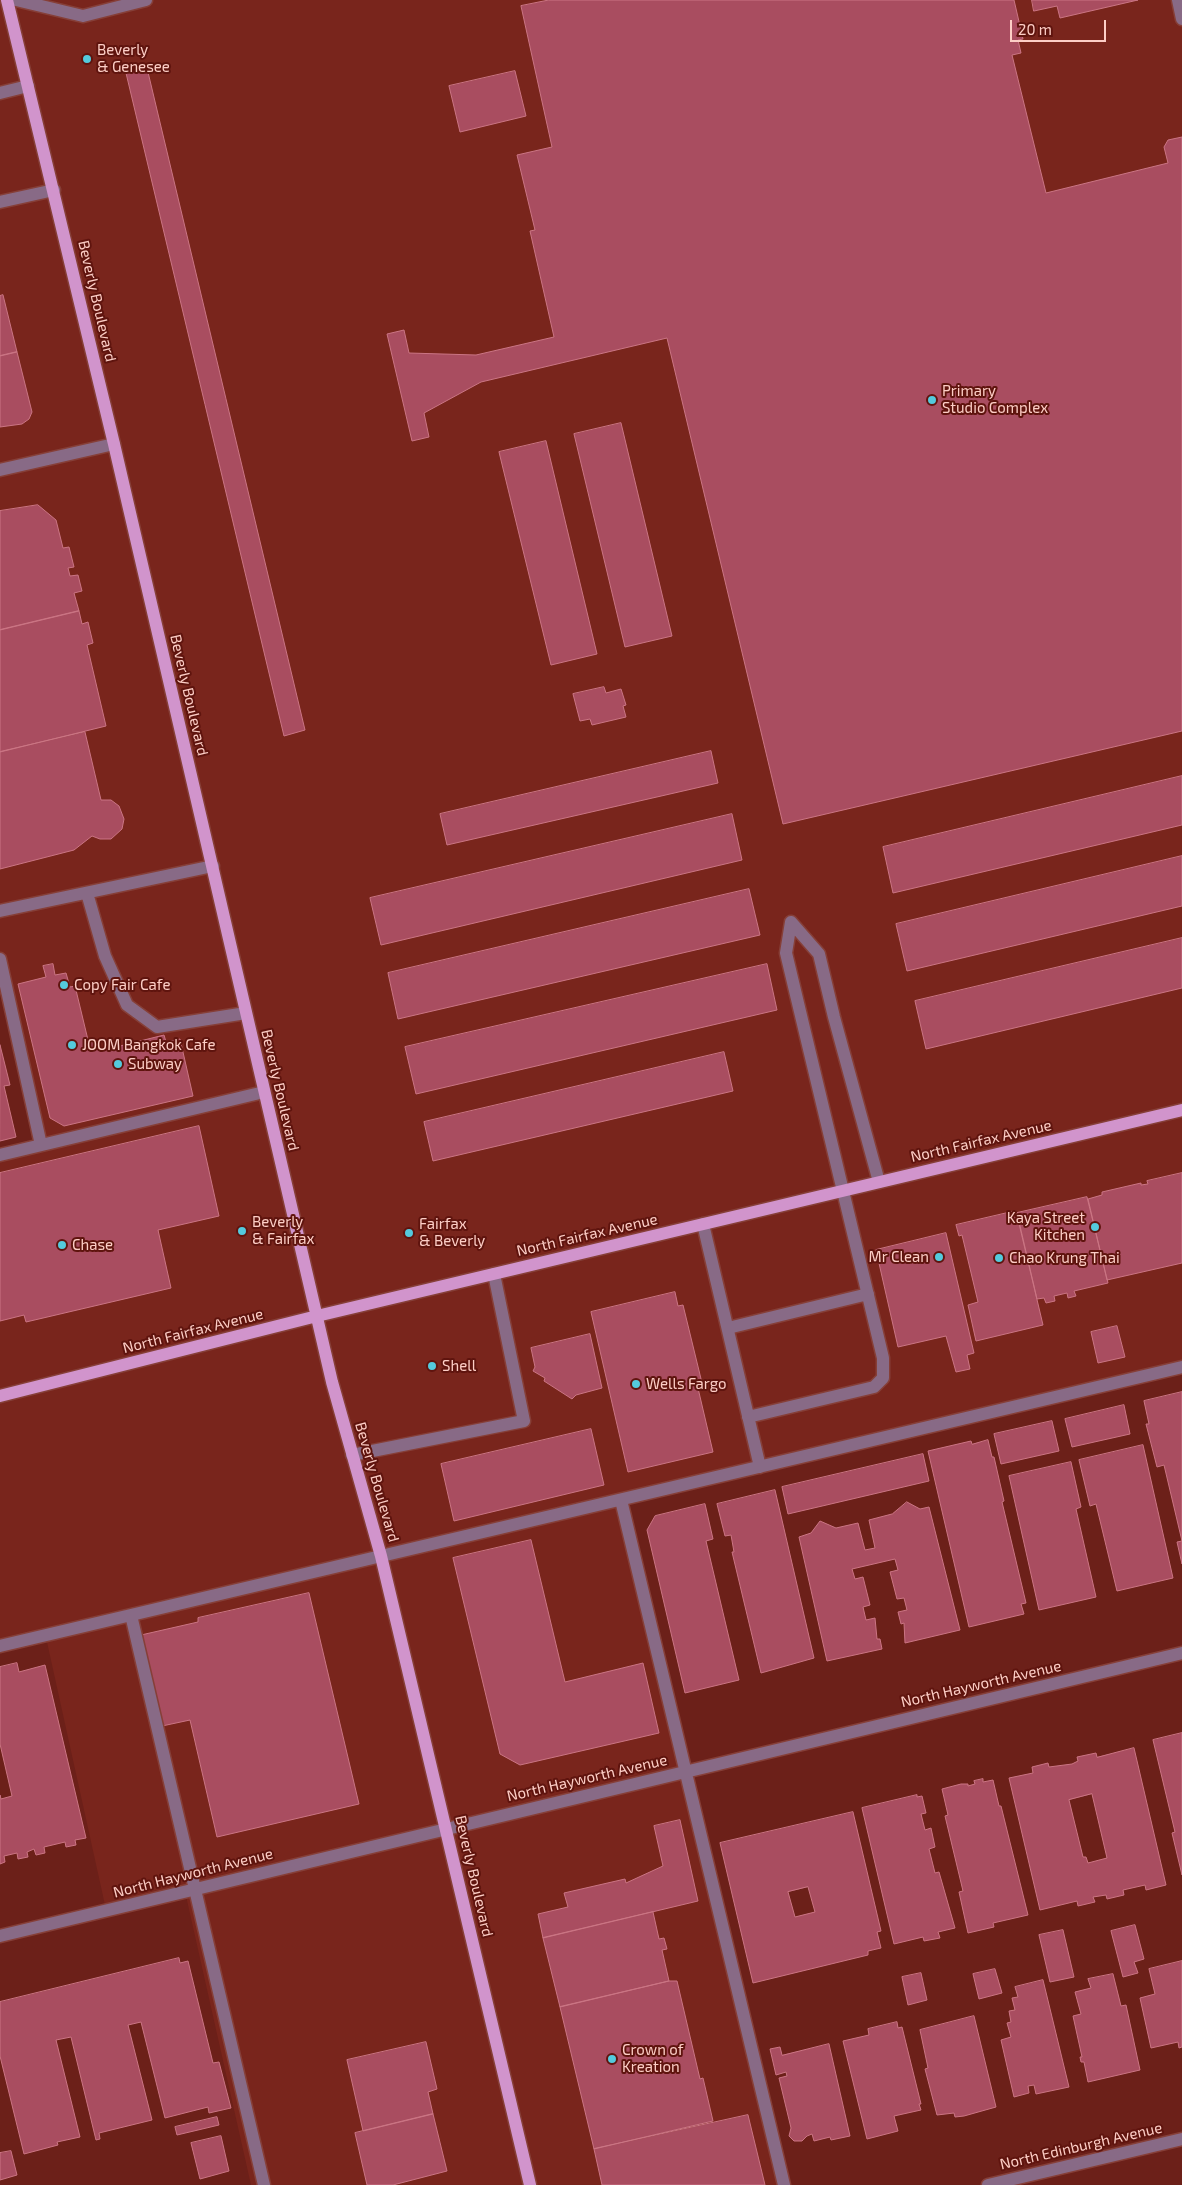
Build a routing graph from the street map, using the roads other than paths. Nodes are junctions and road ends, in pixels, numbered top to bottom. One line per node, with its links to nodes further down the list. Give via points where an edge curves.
1 (7, 0): 6 (main road, Beverly Boulevard)
2 (16, 0): 3 (street, via 83,16)
3 (146, 0)
4 (1178, 0): 5 (street)
5 (1182, 19)
6 (28, 86): 7 (street); 8 (main road, Beverly Boulevard)
7 (0, 93)
8 (54, 190): 9 (street); 10 (main road, Beverly Boulevard)
9 (0, 202)
10 (114, 444): 11 (street); 12 (main road, Beverly Boulevard)
11 (0, 470)
12 (213, 866): 13 (street); 16 (main road, Beverly Boulevard)
13 (87, 893): 14 (street); 16 (street, via 105,956 127,1006 158,1027)
14 (0, 911)
15 (0, 959): 19 (street)
16 (246, 1013): 17 (main road, Beverly Boulevard)
17 (264, 1092): 19 (street); 26 (main road, Beverly Boulevard)
18 (1182, 1110): 21 (main road, North Fairfax Avenue)
19 (42, 1145): 20 (street)
20 (0, 1155)
21 (879, 1182): 22 (main road, North Fairfax Avenue); 22 (street, via 820,954 791,922 786,953)
22 (845, 1190): 23 (main road, North Fairfax Avenue); 25 (street)
23 (703, 1224): 24 (main road, North Fairfax Avenue); 27 (street)
24 (494, 1274): 26 (main road, North Fairfax Avenue); 31 (street, via 524,1420)
25 (868, 1294): 27 (street); 30 (street, via 883,1358 884,1378 874,1387)
26 (317, 1316): 29 (main road, North Fairfax Avenue); 31 (main road, Beverly Boulevard)
27 (728, 1328): 30 (street)
28 (1182, 1367): 32 (street)
29 (0, 1396)
30 (748, 1417): 32 (street)
31 (352, 1455): 34 (main road, Beverly Boulevard)
32 (760, 1467): 33 (street)
33 (621, 1500): 34 (street); 38 (street)
34 (381, 1556): 35 (street); 39 (main road, Beverly Boulevard)
35 (131, 1615): 36 (street); 40 (street)
36 (0, 1646)
37 (1182, 1653): 38 (street, North Hayworth Avenue)
38 (686, 1772): 39 (street, North Hayworth Avenue); 45 (street)
39 (447, 1828): 40 (street, North Hayworth Avenue); 44 (main road, Beverly Boulevard)
40 (194, 1890): 41 (street, North Hayworth Avenue); 43 (street)
41 (0, 1936)
42 (1182, 2139): 46 (street, North Edinburgh Avenue)
43 (264, 2185)
44 (530, 2185)
45 (784, 2185)
46 (988, 2185)

